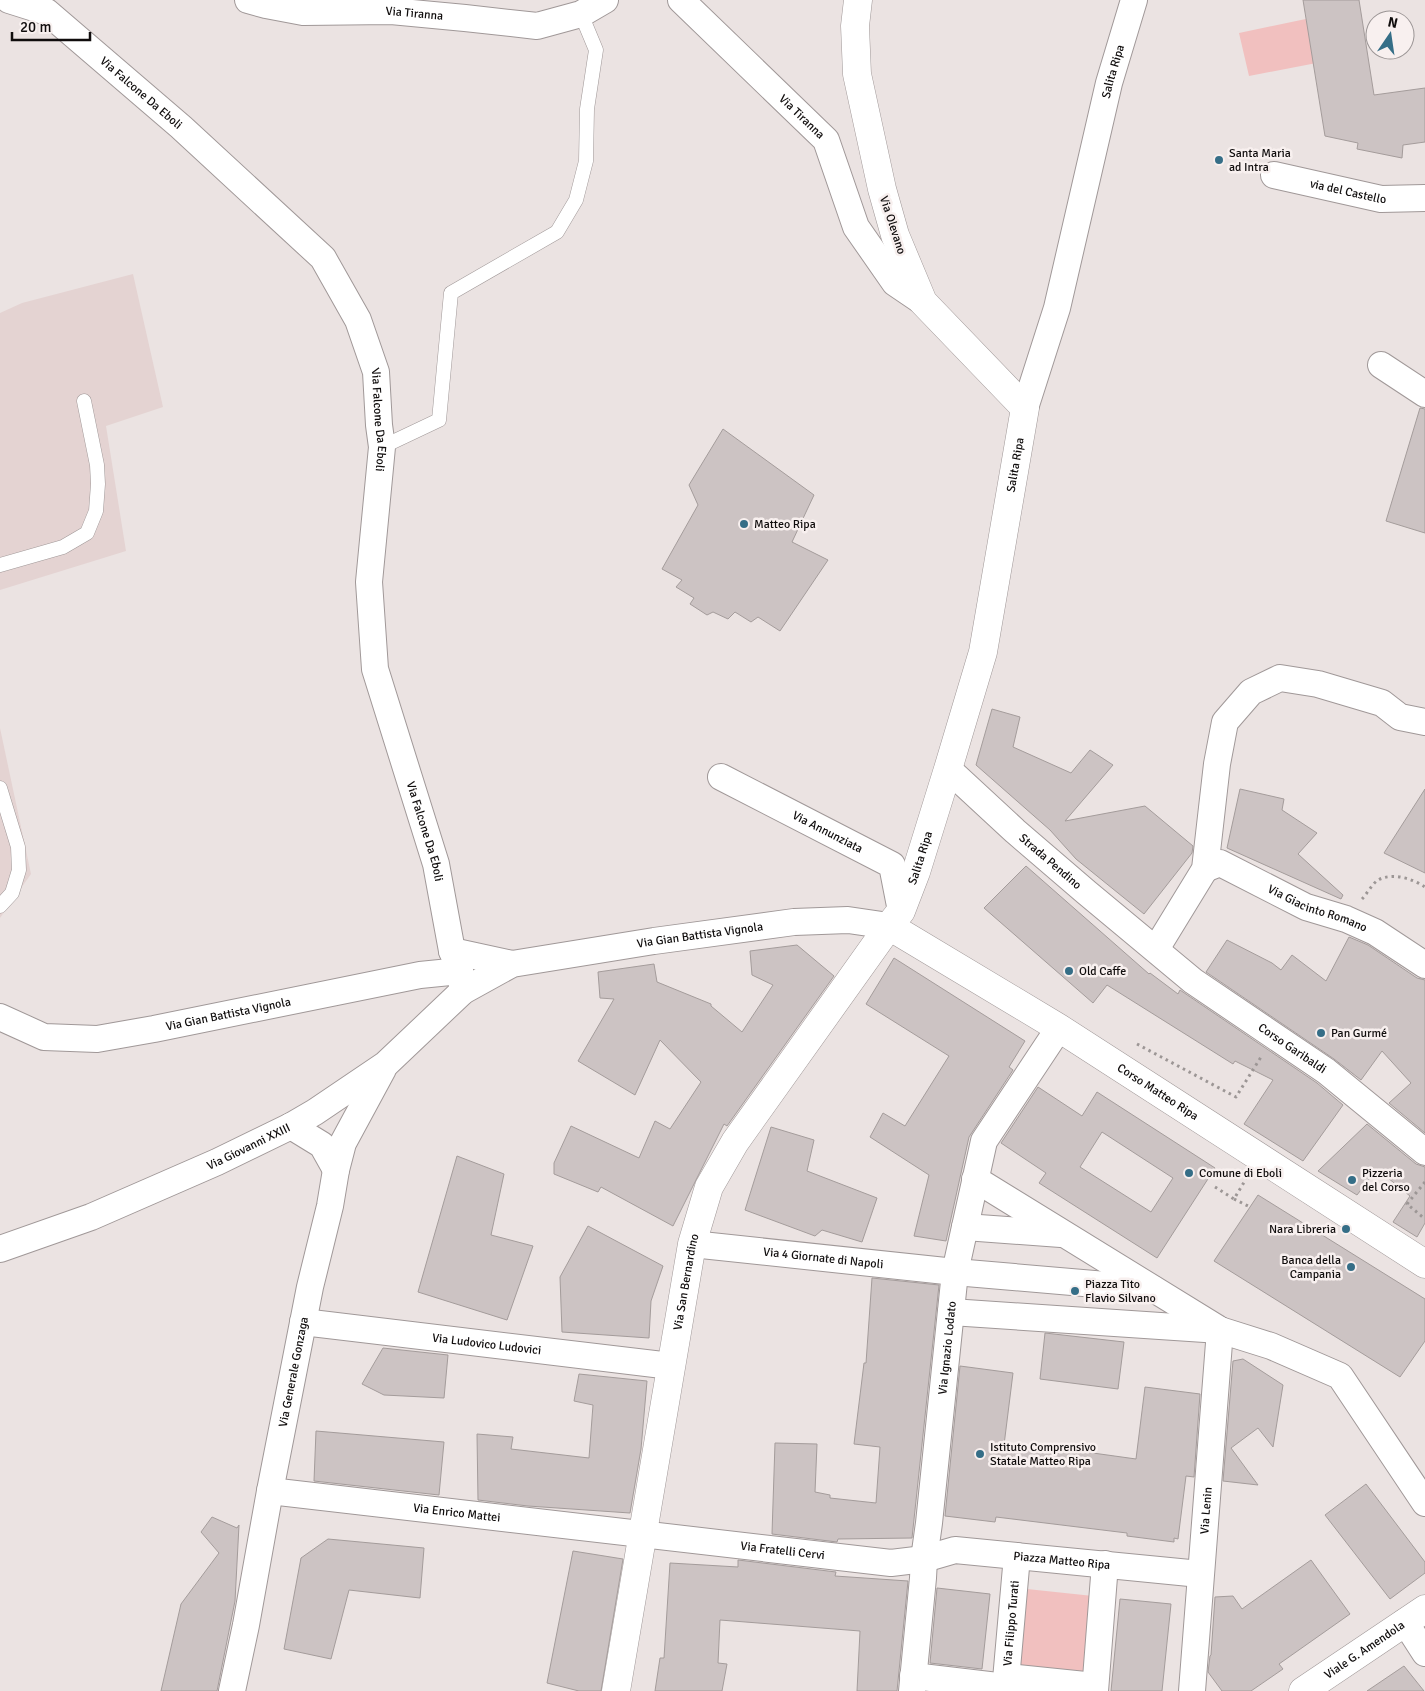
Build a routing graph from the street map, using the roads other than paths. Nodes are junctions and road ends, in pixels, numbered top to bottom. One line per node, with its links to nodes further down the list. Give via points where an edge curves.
1 (9, 0): 15 (street, Via Falcone Da Eboli, via 48,12 181,126 323,258 358,320 376,372)
2 (605, 0): 7 (street, Via Tiranna)
3 (681, 0): 10 (street, Via Tiranna, via 826,140 856,226 895,283)
4 (858, 0): 10 (street, Via Olevano, via 855,26 857,74 867,124 895,235)
5 (1134, 0): 14 (street, Salita Ripa, via 1109,83 1057,308)
6 (260, 2): 7 (street, Via Tiranna, via 302,12 391,12 537,26)
7 (581, 14): 15 (lane, via 596,50 587,109 586,161 576,200 557,232 451,292 439,420)
8 (1274, 175): 9 (street, via del Castello, via 1381,199)
9 (1425, 198)
10 (923, 302): 14 (street, Via Olevano)
11 (1381, 365): 12 (street)
12 (1425, 394)
13 (84, 401): 16 (lane, via 98,484 96,511 87,533 63,547)
14 (1024, 408): 18 (street, Salita Ripa, via 982,652)
15 (382, 447): 27 (street, Via Falcone Da Eboli, via 369,582 375,669 436,864)
16 (0, 565)
17 (1425, 722): 21 (street, via 1400,717 1382,703 1318,684 1280,678 1251,692 1225,722)
18 (948, 769): 23 (street, Salita Ripa, via 916,872); 24 (street, Strada Pendino, via 1030,844)
19 (721, 777): 23 (street, Via Annunziata, via 892,865)
20 (0, 788): 22 (lane, via 18,847 19,870 12,893)
21 (1205, 869): 24 (street); 26 (street, Via Giacinto Romano, via 1220,863 1306,907 1375,932)
22 (0, 906)
23 (895, 918): 25 (street, Via Gian Battista Vignola, via 794,922); 29 (street, Corso Matteo Ripa); 39 (street, Via San Bernardino, via 735,1142 709,1187)
24 (1156, 949): 34 (street, Corso Garibaldi, via 1193,981 1326,1071)
25 (512, 964): 27 (street, Via Gian Battista Vignola); 27 (street, Via Gian Battista Vignola)
26 (1425, 965)
27 (458, 971): 28 (street, Via Gian Battista Vignola, via 420,975 97,1039 44,1036); 30 (street, Via Giovanni XXIII, via 424,1026)
28 (0, 1017)
29 (1059, 1028): 35 (street, Via Ignazio Lodato, via 984,1141); 41 (street, Corso Matteo Ripa)
30 (386, 1064): 31 (street, Via Giovanni XXIII); 32 (street, Via Generale Gonzaga)
31 (315, 1112): 32 (street); 33 (street, Via Giovanni XXIII)
32 (355, 1119): 36 (street, Via Generale Gonzaga, via 343,1143)
33 (292, 1126): 36 (street, via 322,1144); 40 (street, Via Giovanni XXIII, via 91,1217)
34 (1425, 1152)
35 (975, 1179): 37 (street, Via Ignazio Lodato); 38 (street)
36 (340, 1187): 45 (street, Via Generale Gonzaga)
37 (965, 1227): 38 (street); 42 (street, Via Ignazio Lodato)
38 (1066, 1235): 43 (street)
39 (692, 1244): 42 (street, Via 4 Giornate di Napoli); 47 (street, Via San Bernardino)
40 (0, 1249)
41 (1425, 1264)
42 (955, 1272): 43 (street, Via 4 Giornate di Napoli); 44 (street, Via Ignazio Lodato)
43 (1153, 1289): 46 (street)
44 (951, 1312): 46 (street); 52 (street, Via Ignazio Lodato)
45 (303, 1322): 47 (street, Via Ludovico Ludovici, via 372,1320); 48 (street, Via Generale Gonzaga)
46 (1220, 1330): 49 (street, via 1271,1346 1340,1376); 54 (street, Via Lenin)
47 (671, 1366): 50 (street, Via San Bernardino)
48 (270, 1492): 50 (street, Via Enrico Mattei); 60 (street, Via Generale Gonzaga)
49 (1425, 1503)
50 (642, 1534): 52 (street, Via Fratelli Cervi, via 891,1563); 61 (street, Via San Bernardino)
51 (1017, 1556): 52 (street, Piazza Matteo Ripa, via 954,1550); 53 (street, Piazza Matteo Ripa); 58 (street, Via Filippo Turati)
52 (924, 1559): 57 (street, Via Ignazio Lodato)
53 (1105, 1564): 54 (street, Piazza Matteo Ripa); 59 (street)
54 (1200, 1574): 62 (street, Via Lenin)
55 (1415, 1615): 56 (street); 63 (street, Viale G. Amendola)
56 (1425, 1653)
57 (913, 1684): 58 (street)
58 (1006, 1685): 59 (street)
59 (1095, 1689)
60 (232, 1691)
61 (616, 1691)
62 (1192, 1691)
63 (1303, 1691)

